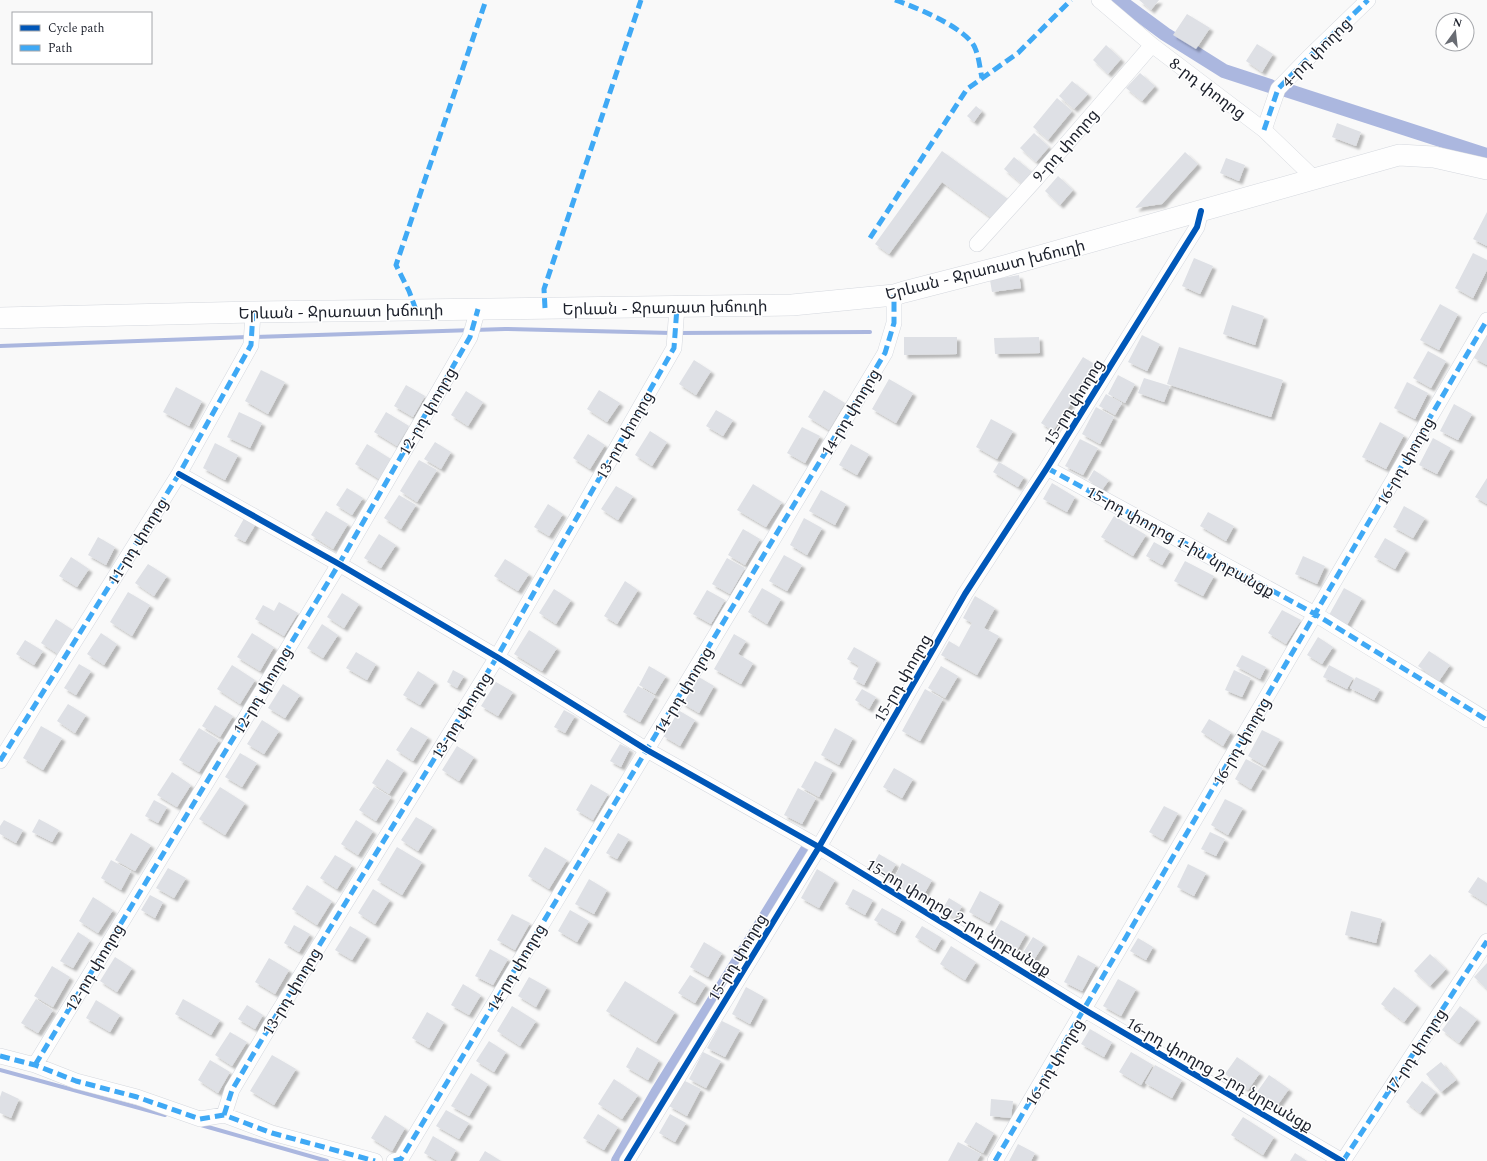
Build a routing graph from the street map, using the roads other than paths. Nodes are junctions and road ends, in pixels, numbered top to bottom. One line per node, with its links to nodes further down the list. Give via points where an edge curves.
1 (1099, 0): 3 (street, 8-րդ փողոց)
2 (1368, 0): 4 (street, 4-րդ փողոց, via 1278,89)
3 (1152, 45): 4 (street, 8-րդ փողոց); 8 (street, 9-րդ փողոց, via 1036,180)
4 (1264, 130): 6 (street, 8-րդ փողոց)
5 (1487, 169): 6 (main road, Երևան - Ջրառատ խճուղի, via 1434,157 1399,155)
6 (1315, 180): 7 (main road, Երևան - Ջրառատ խճուղի)
7 (1201, 211): 9 (main road, Երևան - Ջրառատ խճուղի); 15 (street, 15-րդ փողոց, via 1197,227)
8 (977, 244)
9 (894, 295): 10 (main road, Երևան - Ջրառատ խճուղի, via 792,306); 21 (street, 14-րդ փողոց, via 894,323 885,353)
10 (677, 307): 11 (main road, Երևան - Ջրառատ խճուղի); 19 (street, 13-րդ փողոց, via 674,348)
11 (477, 313): 12 (main road, Երևան - Ջրառատ խճուղի); 17 (street, 12-րդ փողոց, via 470,337)
12 (253, 317): 13 (main road, Երևան - Ջրառատ խճուղի); 16 (street, 11-րդ փողոց, via 251,345)
13 (0, 318)
14 (1487, 320): 18 (street, 16-րդ փողոց)
15 (1047, 468): 18 (street, 15-րդ փողոց 1-ին նրբանցք); 23 (street, 15-րդ փողոց, via 965,594)
16 (179, 474): 17 (street, 15-րդ փողոց 2-րդ նրբանցք); 22 (street, 11-րդ փողոց)
17 (339, 564): 19 (street, 15-րդ փողոց 2-րդ նրբանցք); 27 (street, 12-րդ փողոց)
18 (1315, 614): 20 (street, 15-րդ փողոց 1-ին նրբանցք); 25 (street, 16-րդ փողոց)
19 (497, 657): 21 (street, 15-րդ փողոց 2-րդ նրբանցք); 28 (street, 13-րդ փողոց, via 273,1020 232,1090)
20 (1487, 720)
21 (647, 750): 23 (street, 15-րդ փողոց 2-րդ նրբանցք); 29 (street, 14-րդ փողոց)
22 (0, 761)
23 (819, 847): 25 (street, 15-րդ փողոց 2-րդ նրբանցք); 31 (street, 15-րդ փողոց)
24 (1487, 941): 33 (street, 17-րդ փողոց)
25 (1085, 1010): 32 (street, 16-րդ փողոց); 33 (street, 16-րդ փողոց 2-րդ նրբանցք)
26 (0, 1056): 27 (street)
27 (35, 1064): 28 (street, via 76,1081 137,1097 200,1119)
28 (224, 1115): 30 (street, via 272,1133)
29 (397, 1160)
30 (375, 1161)
31 (627, 1161)
32 (995, 1161)
33 (1343, 1161)

